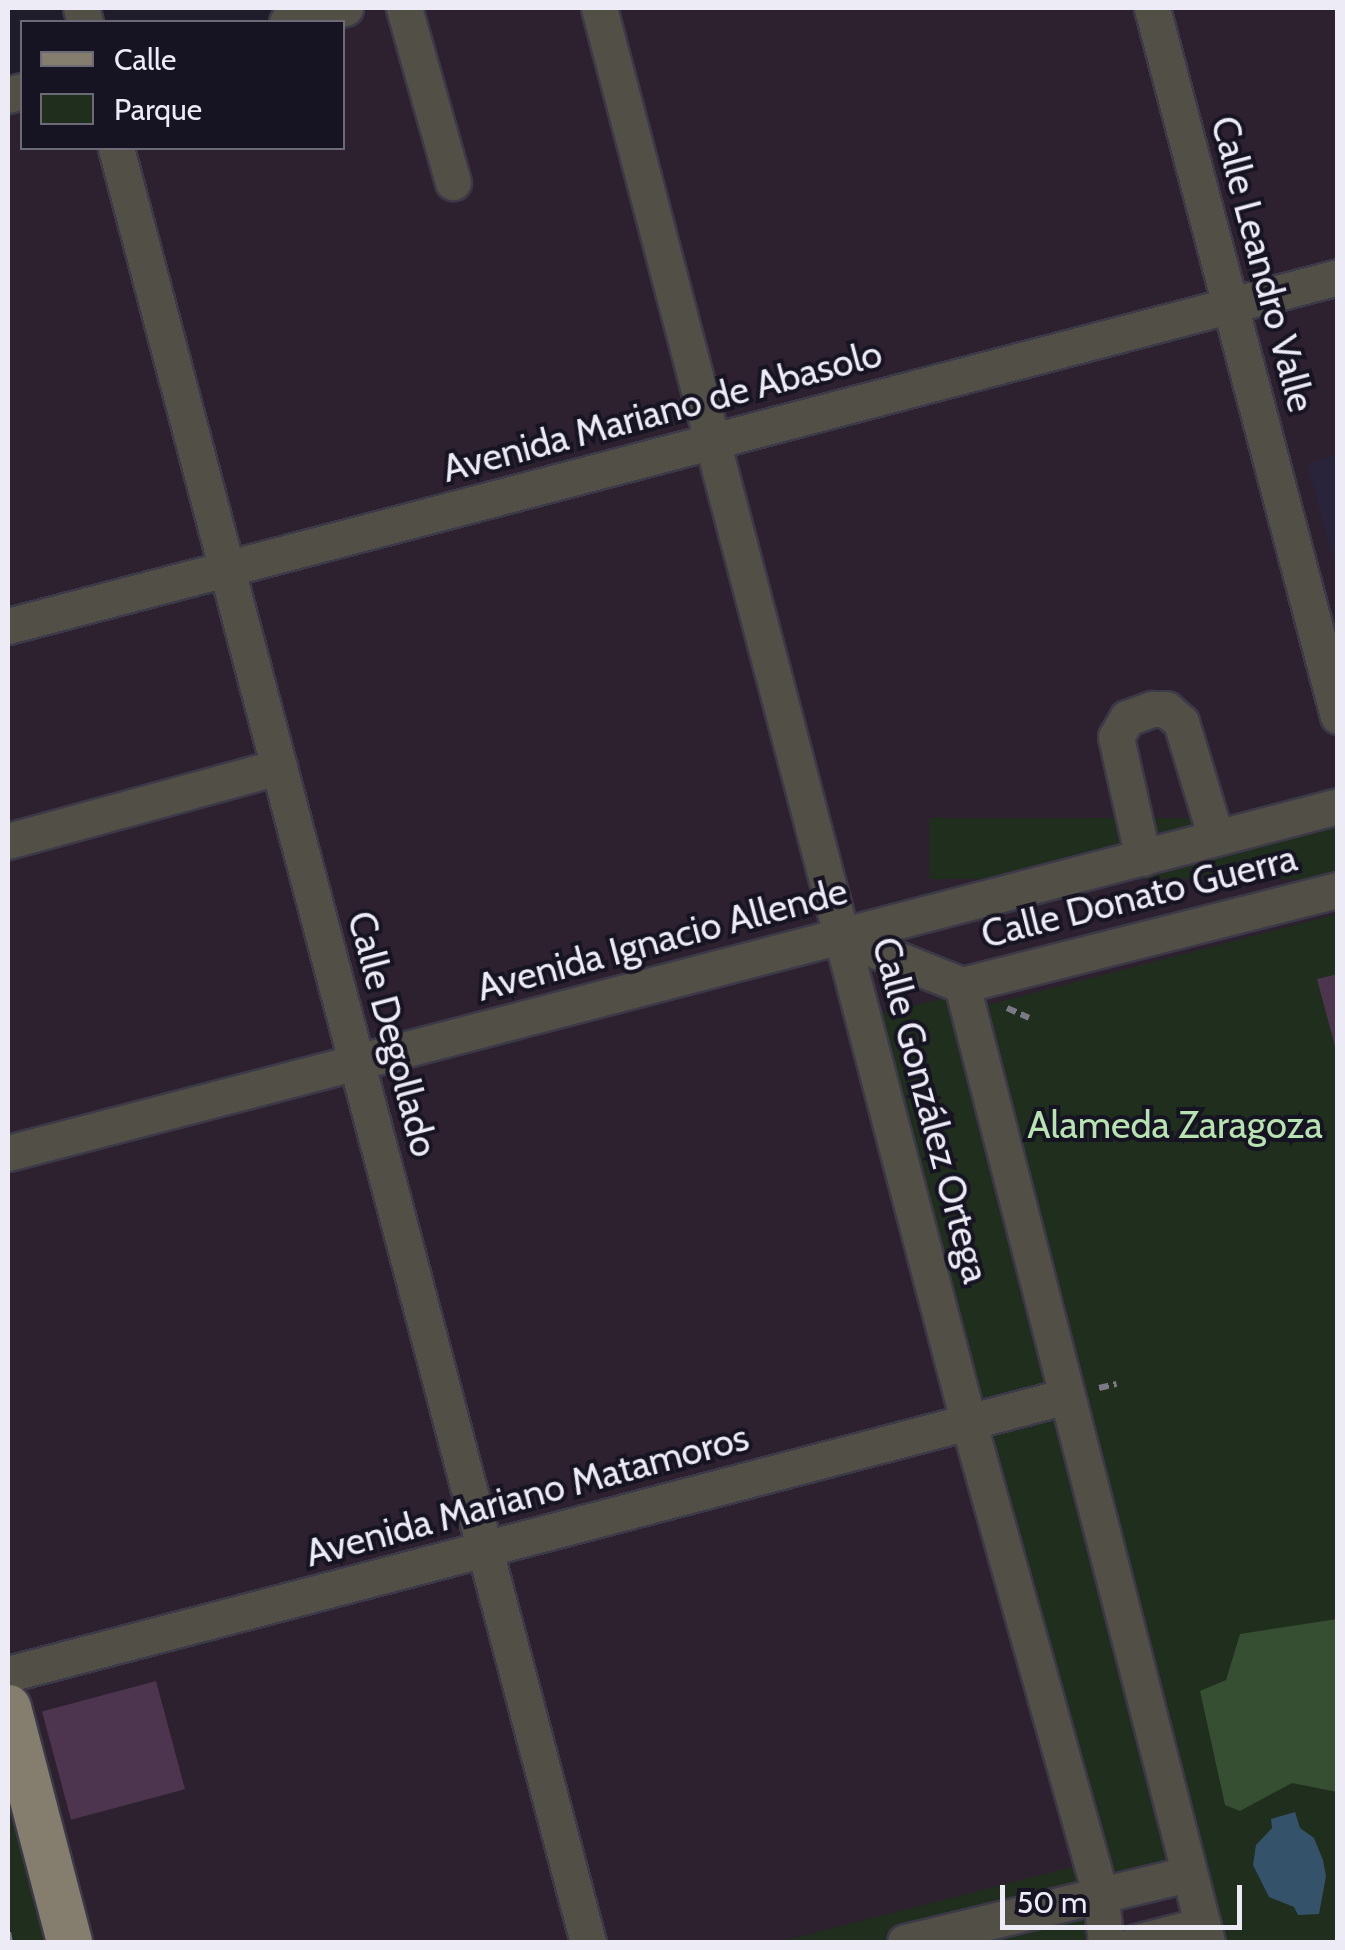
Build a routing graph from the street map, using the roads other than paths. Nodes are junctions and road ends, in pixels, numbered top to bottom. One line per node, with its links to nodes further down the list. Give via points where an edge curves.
1 (345, 8): 5 (street)
2 (404, 8): 7 (street)
3 (599, 8): 10 (street, Calle González Ortega)
4 (1152, 8): 9 (street, Calle Leandro Valle)
5 (296, 20)
6 (117, 150): 11 (street, Calle Degollado)
7 (453, 182)
8 (1338, 277): 9 (street, Avenida Mariano de Abasolo)
9 (1230, 306): 10 (street, Avenida Mariano de Abasolo); 13 (street, Calle Leandro Valle)
10 (712, 442): 11 (street, Avenida Mariano de Abasolo); 20 (street, Calle González Ortega)
11 (227, 569): 12 (street, Avenida Mariano de Abasolo); 14 (street, Calle Degollado)
12 (8, 626)
13 (1338, 716)
14 (279, 768): 17 (street); 22 (street, Calle Degollado)
15 (1338, 806): 16 (street, Avenida Ignacio Allende)
16 (1216, 838): 18 (street, Avenida Ignacio Allende); 18 (street, via 1181,722 1166,709 1152,709 1127,718 1116,737)
17 (8, 842)
18 (1143, 858): 20 (street, Avenida Ignacio Allende)
19 (1338, 890): 21 (street, Calle Donato Guerra)
20 (842, 936): 21 (street); 22 (street, Avenida Ignacio Allende); 25 (street, Calle González Ortega)
21 (962, 985): 24 (street)
22 (356, 1062): 23 (street, Avenida Ignacio Allende); 26 (street, Calle Degollado)
23 (8, 1153)
24 (1067, 1396): 25 (street, Avenida Mariano Matamoros); 29 (street)
25 (969, 1424): 26 (street, Avenida Mariano Matamoros); 30 (street, Calle González Ortega)
26 (485, 1550): 27 (street, Avenida Mariano Matamoros); 33 (street, Calle Degollado)
27 (8, 1674)
28 (8, 1707): 32 (main road)
29 (1189, 1874): 30 (street); 31 (street)
30 (1100, 1892): 34 (street); 35 (street, Calle González Ortega)
31 (1205, 1934): 36 (street)
32 (69, 1942)
33 (588, 1942)
34 (905, 1942)
35 (1106, 1942)
36 (1136, 1942)

